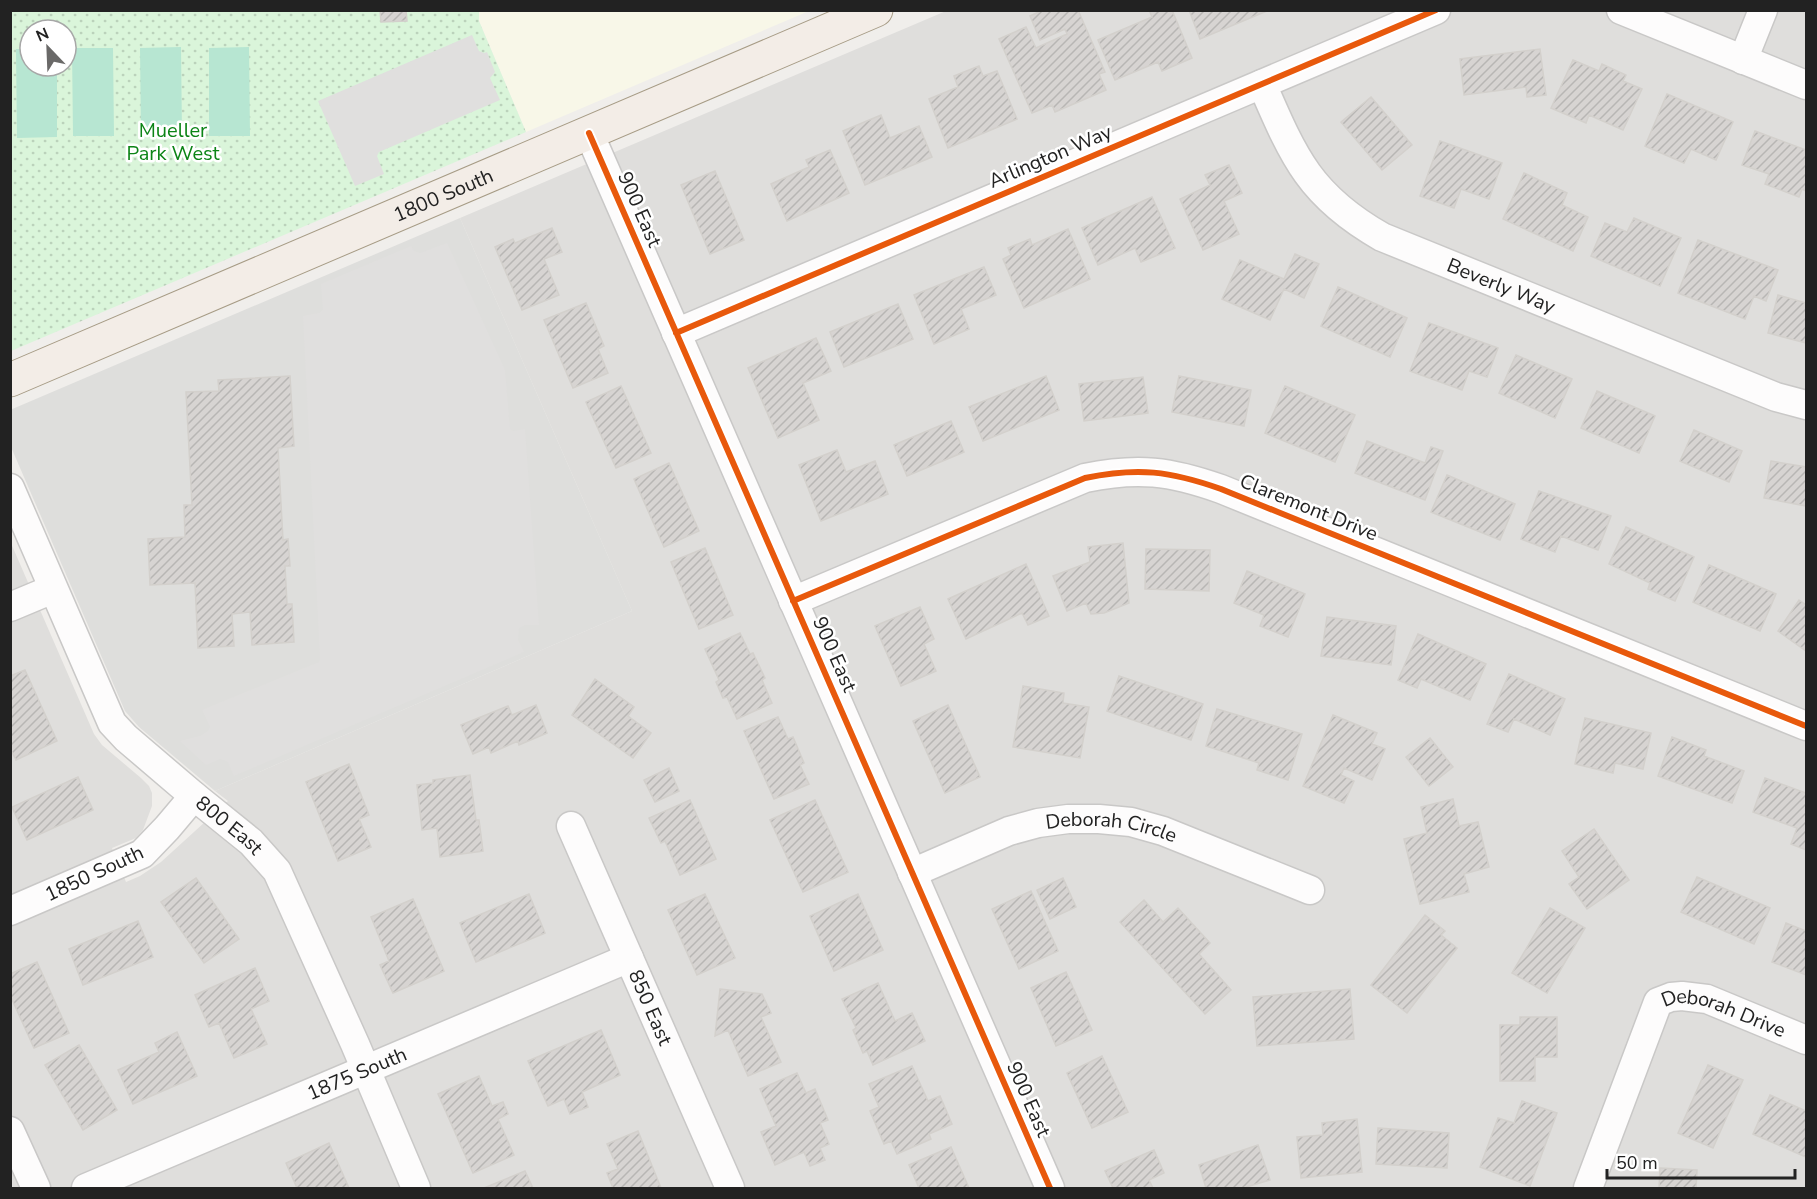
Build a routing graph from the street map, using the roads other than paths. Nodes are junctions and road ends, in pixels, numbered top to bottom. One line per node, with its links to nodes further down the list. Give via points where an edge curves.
1 (876, 10): 8 (main road, 1800 South)
2 (1436, 10): 6 (street, Arlington Way)
3 (1622, 10): 5 (street)
4 (1763, 10): 5 (street)
5 (1743, 60): 7 (street)
6 (1262, 84): 9 (street, Arlington Way); 11 (street, Beverly Way, via 1293,153 1310,179 1355,222 1382,237 1776,397)
7 (1806, 86)
8 (589, 133): 9 (street, 900 East); 10 (main road, 1800 South)
9 (676, 333): 14 (street, 900 East)
10 (10, 380)
11 (1806, 405)
12 (10, 488): 13 (street, 800 East)
13 (53, 589): 15 (street); 17 (street, 800 East, via 112,723)
14 (793, 601): 16 (street, Claremont Drive, via 1085,478 1139,471 1167,473 1221,489); 19 (street, 900 East)
15 (10, 607)
16 (1806, 726)
17 (194, 796): 21 (street, 1850 South, via 142,854); 24 (street, 800 East, via 251,842 277,871)
18 (571, 826): 22 (street, 850 East)
19 (912, 873): 20 (street, Deborah Circle, via 1009,831 1038,823 1099,819 1163,831); 30 (street, 900 East)
20 (1310, 890)
21 (10, 911)
22 (629, 958): 24 (street, 1875 South); 29 (street, 850 East)
23 (1806, 1040): 31 (street, Deborah Drive, via 1707,999 1682,996 1658,1002)
24 (366, 1070): 26 (street, 1875 South); 28 (street, 800 East)
25 (10, 1131): 27 (street)
26 (100, 1186)
27 (36, 1188)
28 (416, 1188)
29 (730, 1188)
30 (1050, 1188)
31 (1588, 1188)

